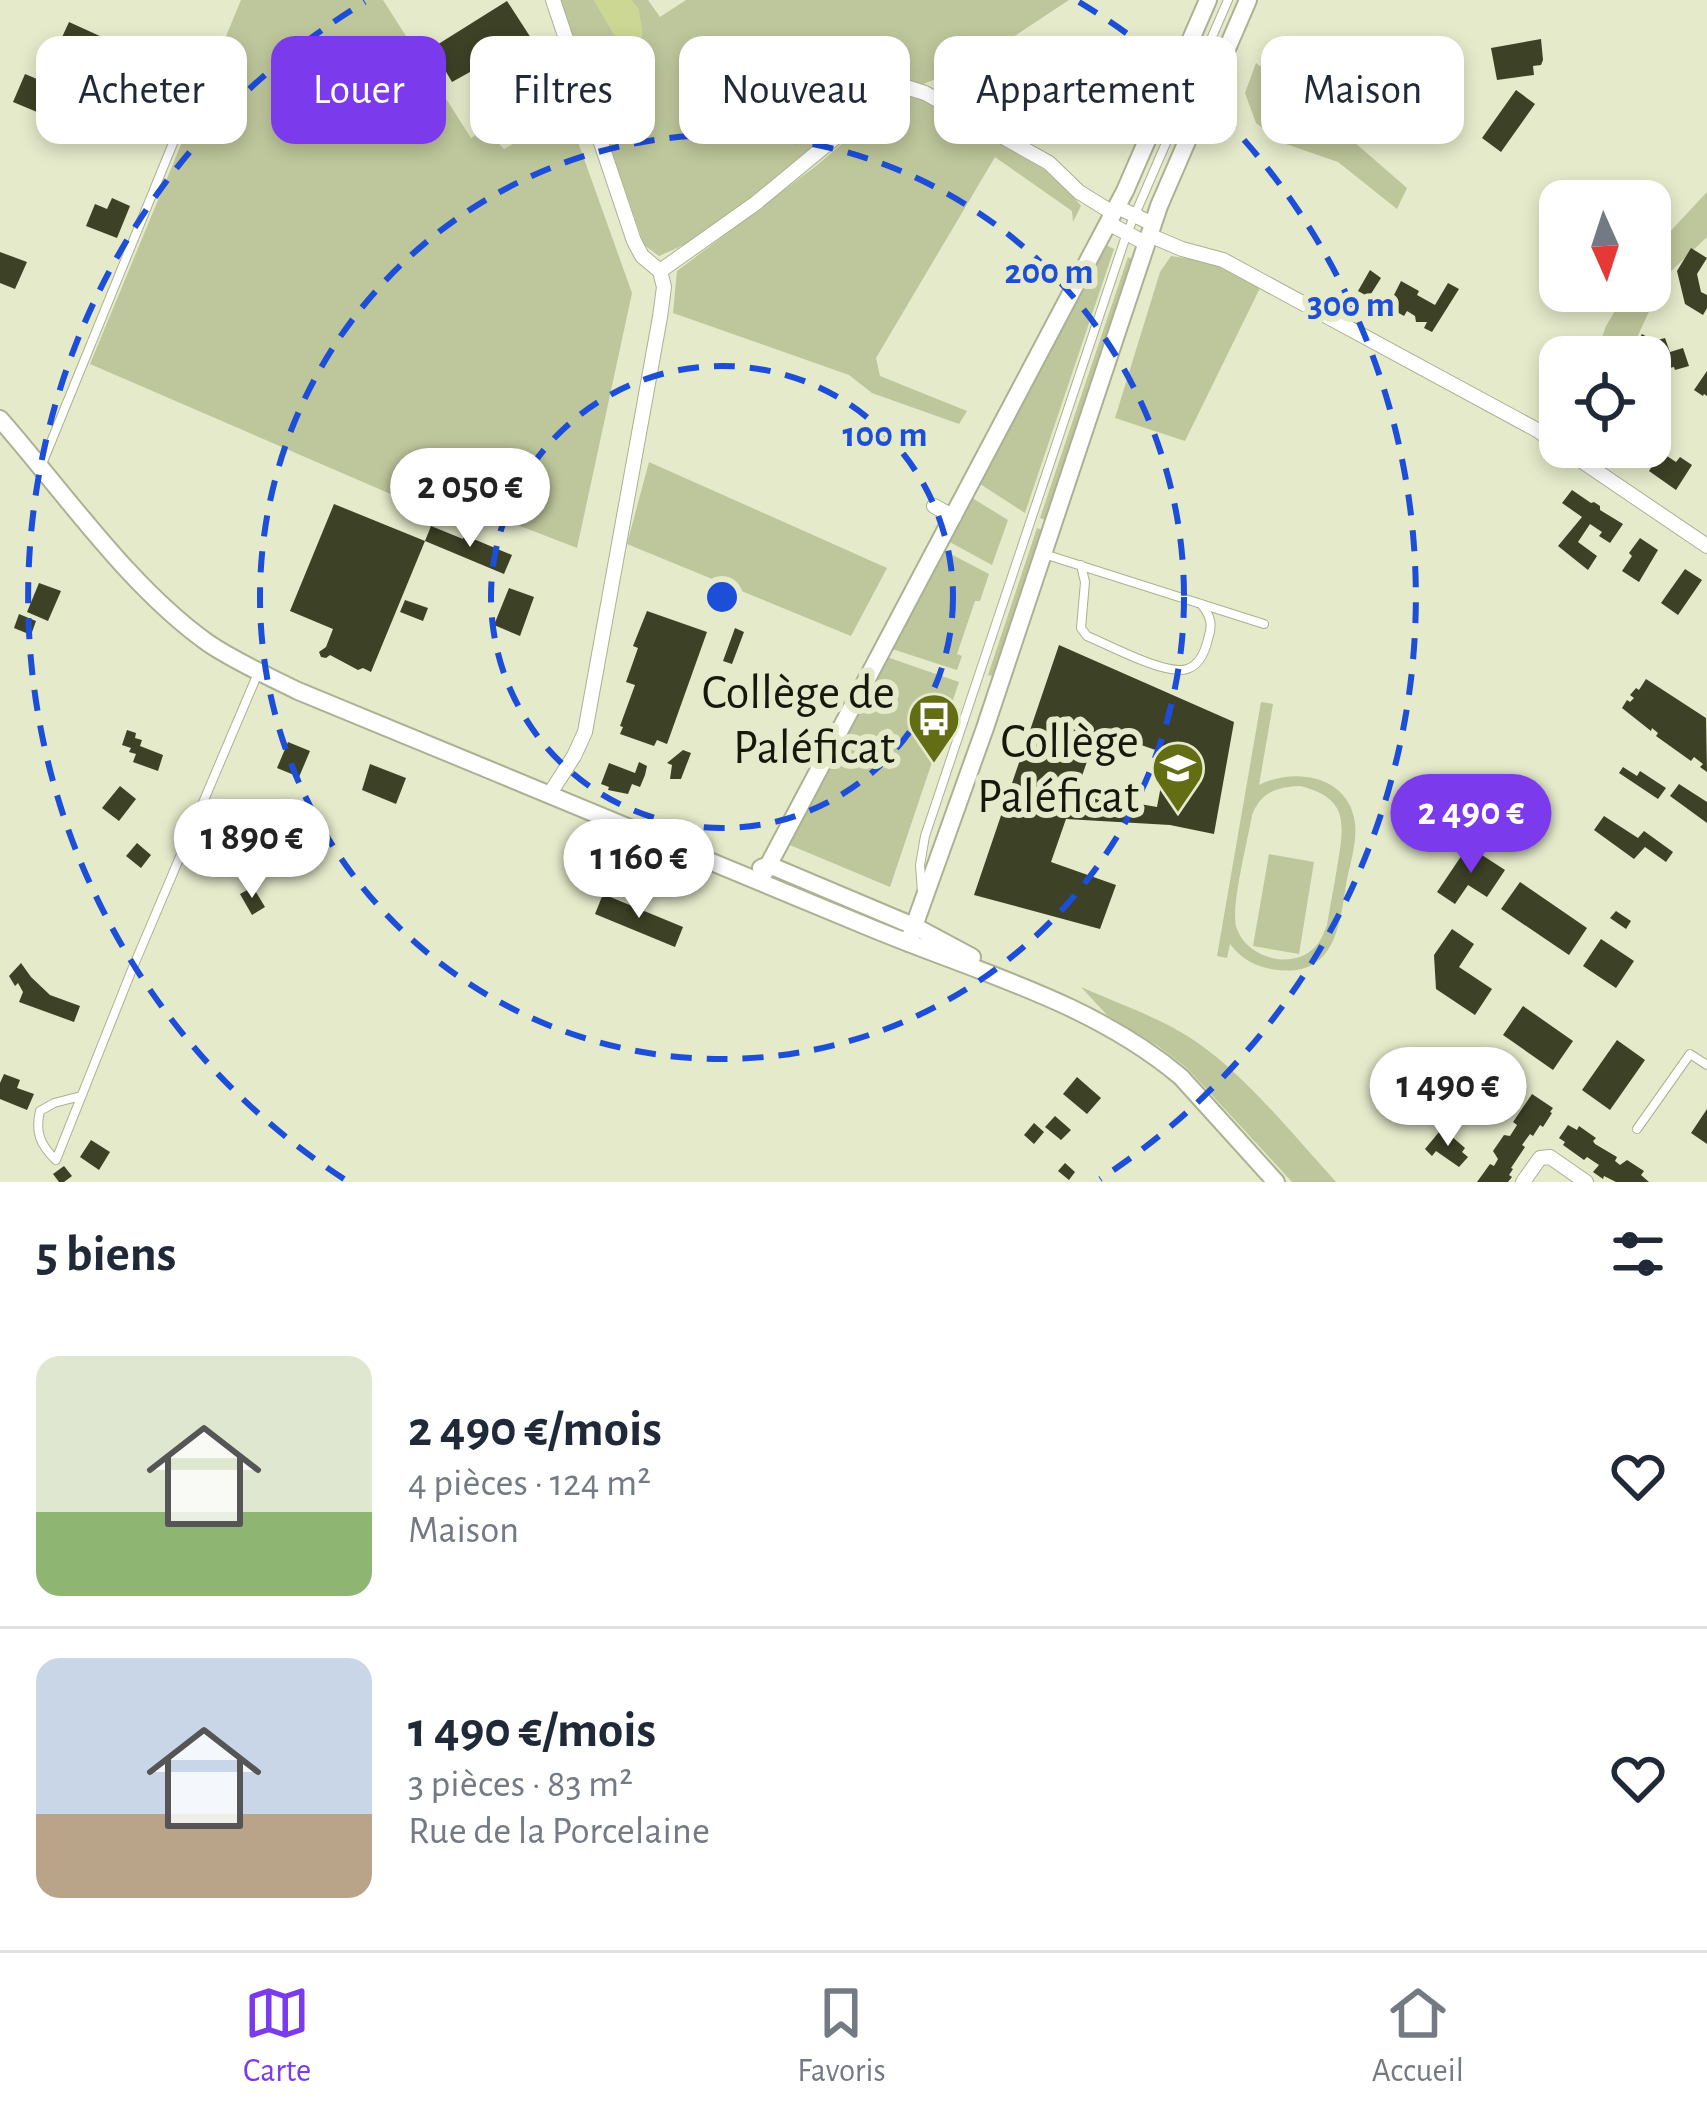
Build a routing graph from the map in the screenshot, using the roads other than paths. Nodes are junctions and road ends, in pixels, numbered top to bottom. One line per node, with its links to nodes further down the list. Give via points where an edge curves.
1 (553, 0): 9 (street, via 634,242)
2 (1208, 0): 6 (street)
3 (1228, 0): 7 (lane)
4 (1248, 0): 7 (street)
5 (173, 144): 12 (lane)
6 (1113, 214): 7 (street); 8 (street); 9 (street, via 1029,152 925,93 894,89); 15 (street)
7 (1146, 230): 8 (street); 11 (street, via 1223,260); 17 (street)
8 (1127, 233): 24 (lane, via 928,828 919,878)
9 (660, 271): 22 (street, via 660,317 585,732)
10 (0, 419): 12 (street)
11 (1539, 431)
12 (41, 467): 21 (street, via 171,613)
13 (1592, 468): 16 (street)
14 (934, 506): 15 (street)
15 (954, 517): 23 (street)
16 (1707, 546)
17 (1042, 553): 18 (lane); 24 (street)
18 (1081, 565): 19 (lane); 19 (lane, via 1087,636 1166,668 1199,662 1211,624)
19 (1201, 604): 20 (lane)
20 (1264, 624)
21 (259, 672): 22 (street); 27 (lane)
22 (549, 795): 23 (street)
23 (757, 874): 25 (street)
24 (925, 899): 25 (street)
25 (919, 938): 29 (street, via 1098,1022 1165,1063)
26 (1707, 1065): 28 (lane, via 1690,1054)
27 (81, 1096): 27 (lane, via 64,1138 56,1160 42,1146 40,1111)
28 (1637, 1129)
29 (1276, 1182)
30 (1523, 1182): 31 (street, via 1540,1158 1550,1157)
31 (1586, 1182)

